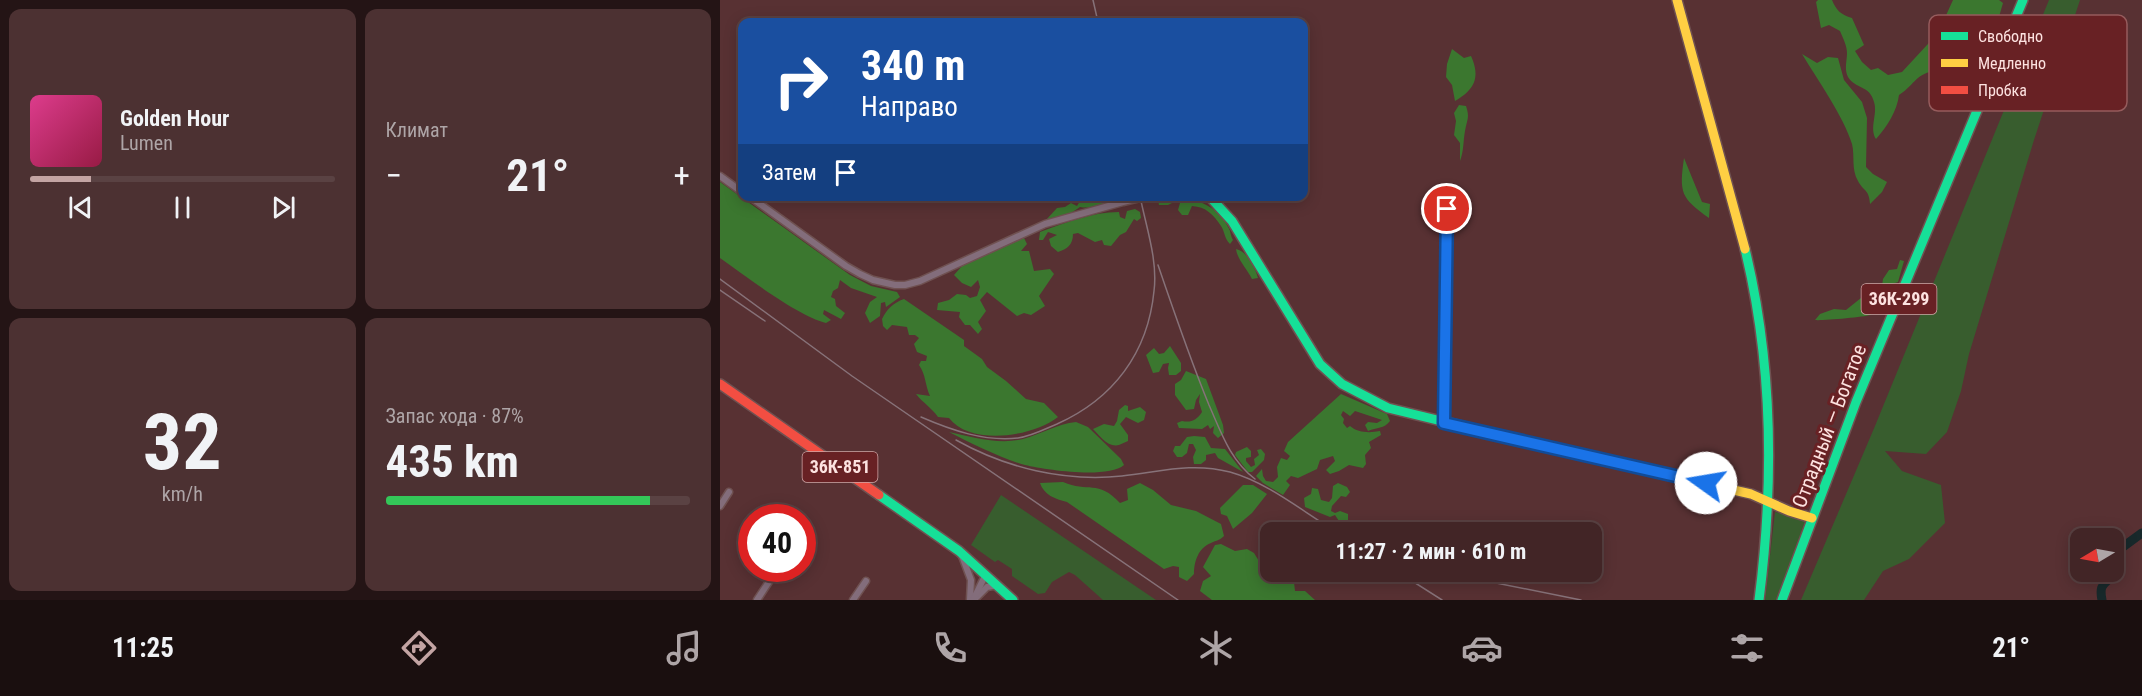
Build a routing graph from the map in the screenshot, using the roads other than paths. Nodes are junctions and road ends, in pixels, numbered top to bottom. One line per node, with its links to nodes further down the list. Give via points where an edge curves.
1 (1677, 0): 14 (street, via 1754,292 1767,399)
2 (2023, 0): 3 (street, Отрадный — Богатое / 36К-299)
3 (2017, 15)
4 (1977, 111): 16 (street, Отрадный — Богатое / 36К-299)
5 (720, 176): 6 (street)
6 (738, 189)
7 (755, 201): 8 (street, via 846,266 873,280 895,285 920,281 1045,225)
8 (1127, 201)
9 (1214, 201): 12 (street, via 1232,221 1328,373 1373,402)
10 (1447, 209): 12 (street)
11 (720, 384): 17 (street, 36К-851)
12 (1444, 423): 14 (street, via 1706,483)
13 (729, 492): 15 (street)
14 (1769, 502): 16 (street); 26 (street)
15 (720, 506)
16 (1812, 518): 27 (street, Отрадный — Богатое / 36К-299)
17 (959, 550): 18 (street, 36К-851); 24 (street, via 968,567)
18 (986, 574): 21 (street, 36К-851); 24 (street)
19 (866, 580): 23 (street)
20 (769, 582): 22 (street)
21 (998, 585): 24 (street, via 987,587); 25 (street, 36К-851)
22 (757, 600)
23 (853, 600)
24 (973, 600)
25 (1013, 600)
26 (1759, 600)
27 (1782, 600)

